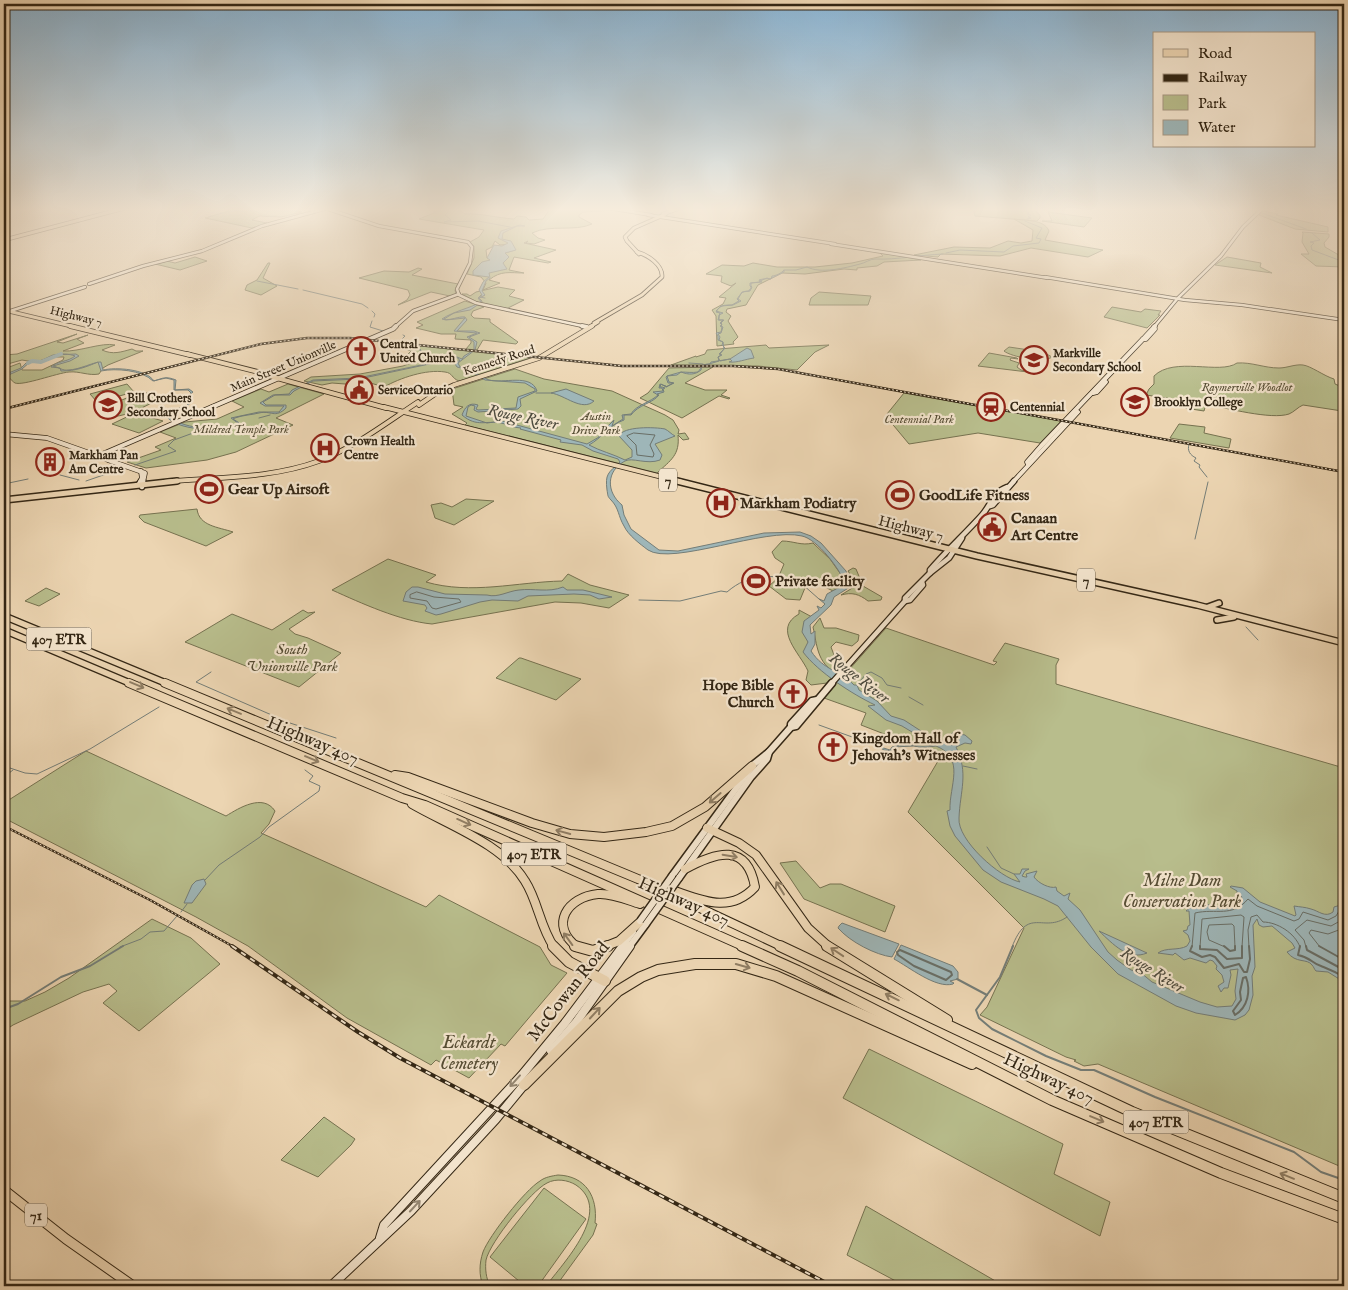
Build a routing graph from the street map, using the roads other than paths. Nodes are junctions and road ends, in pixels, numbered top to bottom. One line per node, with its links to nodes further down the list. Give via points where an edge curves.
1 (137, 268): 8 (main road)
2 (466, 268): 6 (main road, via 458,287)
3 (659, 268): 10 (main road, Kennedy Road, via 662,272 658,284)
4 (987, 268): 7 (main road)
5 (1207, 268): 7 (main road)
6 (459, 294): 11 (main road, via 476,303); 13 (main road, Main Street Unionville, via 413,311 393,328)
7 (1180, 298): 9 (main road); 19 (main road, McCowan Road)
8 (6, 310): 13 (main road, Highway 7 / 7)
9 (1344, 320)
10 (598, 322): 11 (main road, Kennedy Road); 12 (main road, Kennedy Road)
11 (588, 326): 12 (main road, Kennedy Road)
12 (581, 332): 14 (main road, Kennedy Road, via 539,358 448,388)
13 (280, 379): 14 (main road, Highway 7 / 7); 16 (main road, Main Street Unionville)
14 (405, 412): 17 (main road, Kennedy Road, via 350,446 316,462 262,474); 20 (main road, Highway 7 / 7)
15 (4, 435): 16 (main road, via 43,437)
16 (97, 456): 17 (main road, via 141,471 146,475)
17 (141, 485): 18 (main road, Kennedy Road)
18 (4, 499)
19 (962, 538): 20 (main road, McCowan Road); 21 (main road, McCowan Road)
20 (948, 549): 21 (main road, Highway 7 / 7); 22 (main road, McCowan Road)
21 (955, 551): 22 (main road, McCowan Road, via 935,572); 24 (main road, Highway 7 / 7)
22 (930, 573): 32 (main road, McCowan Road, via 802,720)
23 (1219, 603): 25 (main road)
24 (1194, 605): 25 (main road, Highway 7 / 7); 27 (main road, Highway 7 / 7)
25 (1208, 607): 28 (main road, Highway 7 / 7)
26 (6, 617): 34 (highway, Highway 407 / 407 ETR, one-way to 26)
27 (1234, 617): 28 (main road, Highway 7 / 7); 29 (main road)
28 (1250, 619): 31 (main road, Highway 7 / 7)
29 (1217, 620)
30 (4, 630): 35 (highway, Highway 407 / 407 ETR, one-way to 35)
31 (1344, 643)
32 (770, 752): 33 (main road, McCowan Road); 36 (main road, McCowan Road)
33 (752, 766): 34 (highway, one-way to 34, via 706,807 672,826 604,837 570,834 408,777); 36 (main road, McCowan Road)
34 (387, 775): 39 (highway, Highway 407 / 407 ETR)
35 (402, 798): 40 (highway, Highway 407 / 407 ETR, one-way to 40, via 425,805); 42 (highway, via 506,859 528,885 552,945 565,958)
36 (710, 829): 37 (main road, McCowan Road); 38 (main road, McCowan Road); 43 (highway, one-way to 36, via 827,946 808,928 756,855)
37 (685, 869): 38 (main road, McCowan Road); 39 (highway, one-way to 39, via 714,855 731,855 743,859 752,869 755,887 740,902 729,904 712,903)
38 (676, 877): 41 (main road, McCowan Road, bridge)
39 (646, 883): 43 (highway, Highway 407 / 407 ETR, one-way to 39)
40 (666, 912): 41 (highway, one-way to 40, via 614,943 589,951 576,948 565,937 561,925 566,909 581,897 598,894); 45 (highway, Highway 407 / 407 ETR, via 798,971)
41 (642, 923): 42 (main road, McCowan Road)
42 (602, 980): 44 (main road, McCowan Road, via 577,1021); 49 (main road, McCowan Road, one-way to 49, via 482,1121 384,1225)
43 (983, 1041): 47 (highway, Highway 407 / 407 ETR, one-way to 43, via 1132,1112)
44 (524, 1085): 45 (highway, one-way to 45, via 606,1001 641,977 658,970 695,964 736,964 776,976); 49 (main road, McCowan Road, one-way to 44, via 410,1211)
45 (1052, 1100): 48 (highway, Highway 407 / 407 ETR, one-way to 48, via 1230,1176)
46 (4, 1190): 50 (main road, 71)
47 (1344, 1198)
48 (1344, 1219)
49 (379, 1239): 51 (main road, McCowan Road)
50 (133, 1286)
51 (331, 1286)

